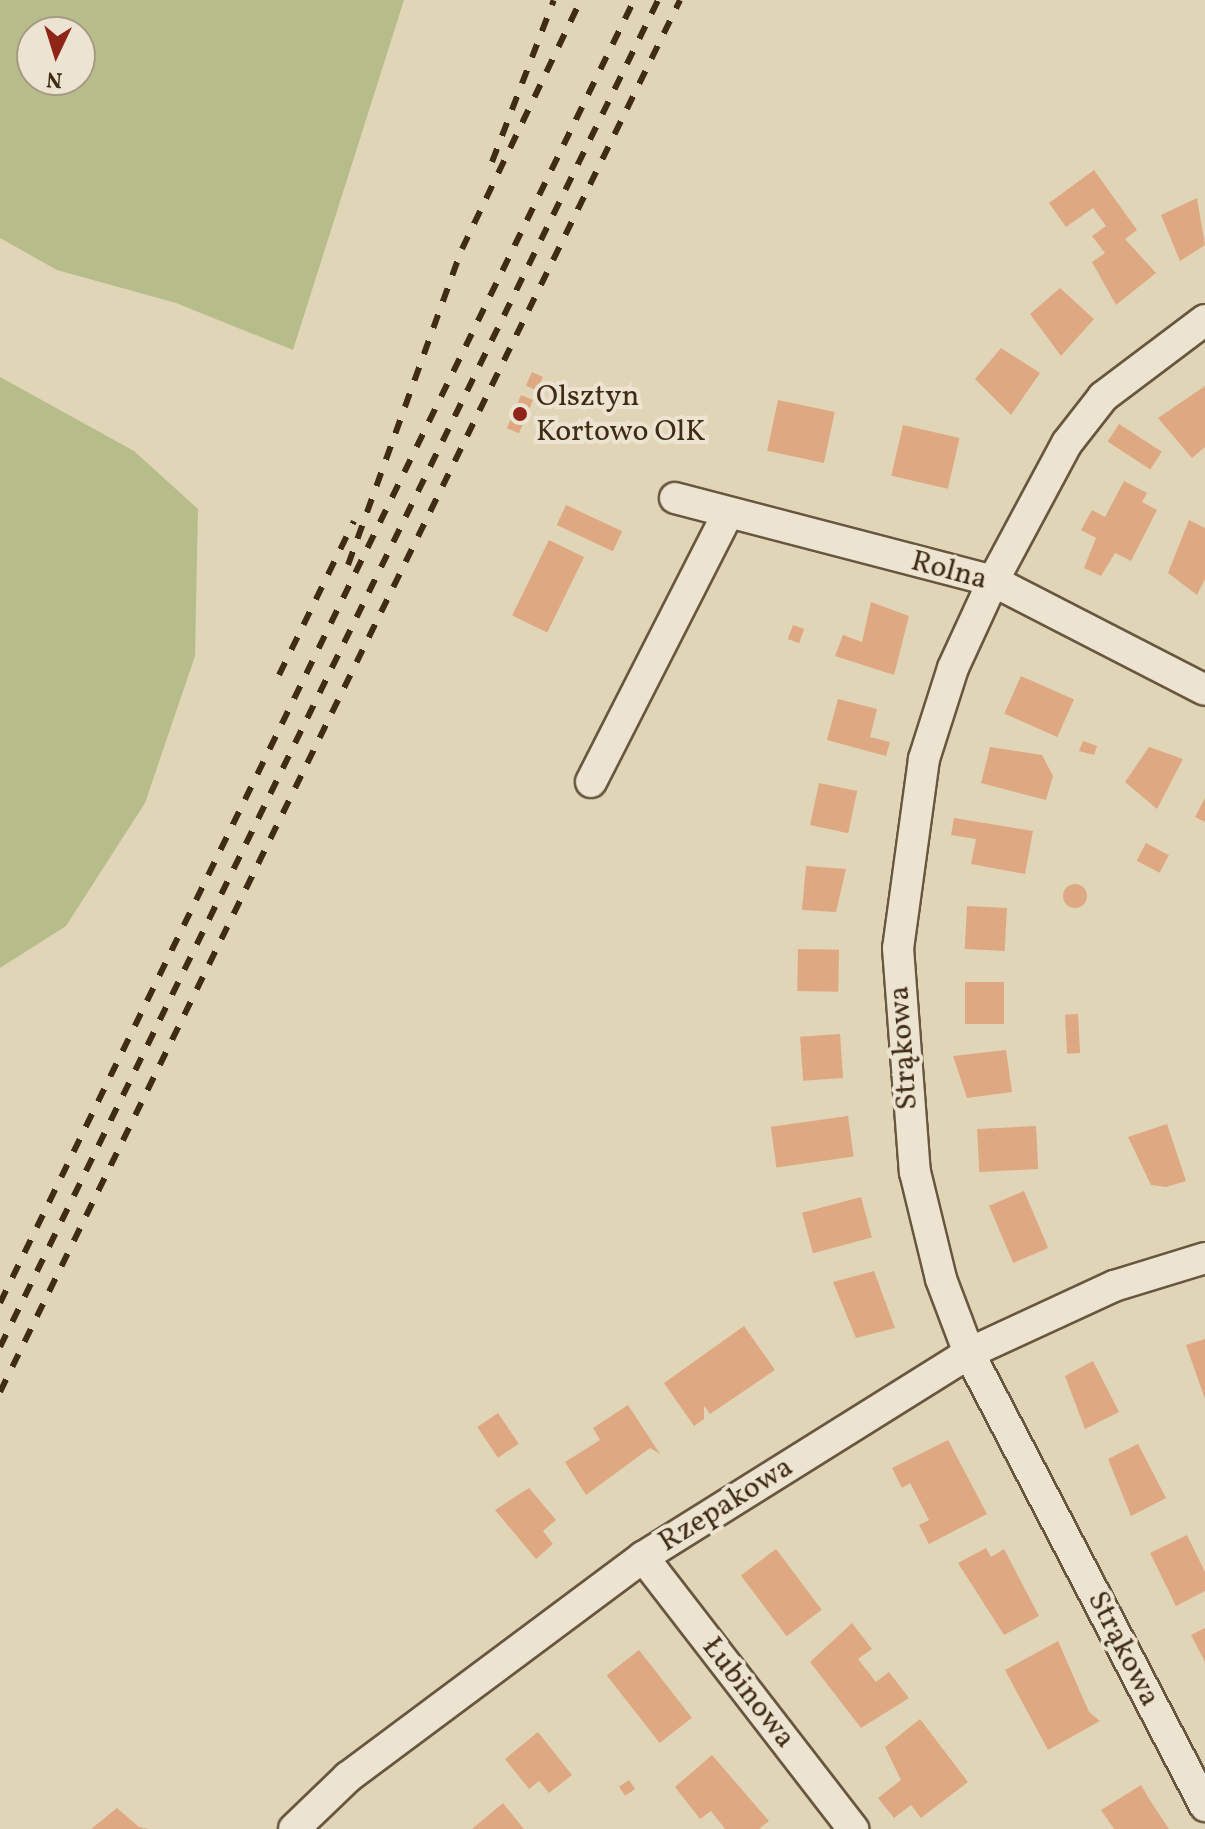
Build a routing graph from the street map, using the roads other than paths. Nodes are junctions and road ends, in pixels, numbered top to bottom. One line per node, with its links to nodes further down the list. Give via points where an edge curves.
1 (1205, 320): 4 (street, Strąkowa, via 1103,397 1067,443)
2 (675, 498): 3 (street, Rolna)
3 (727, 515): 4 (street, Rolna); 6 (street)
4 (993, 581): 5 (street, Rolna); 8 (street, Strąkowa, via 953,668 924,759 898,948 915,1172 941,1279)
5 (1205, 690)
6 (591, 782)
7 (1205, 1258): 8 (street, Rzepakowa, via 1114,1286)
8 (969, 1353): 9 (street, Rzepakowa); 10 (street, Strąkowa)
9 (643, 1557): 11 (street, Rzepakowa, via 348,1777); 12 (street, Łubinowa)
10 (1205, 1806)
11 (294, 1829)
12 (853, 1829)

